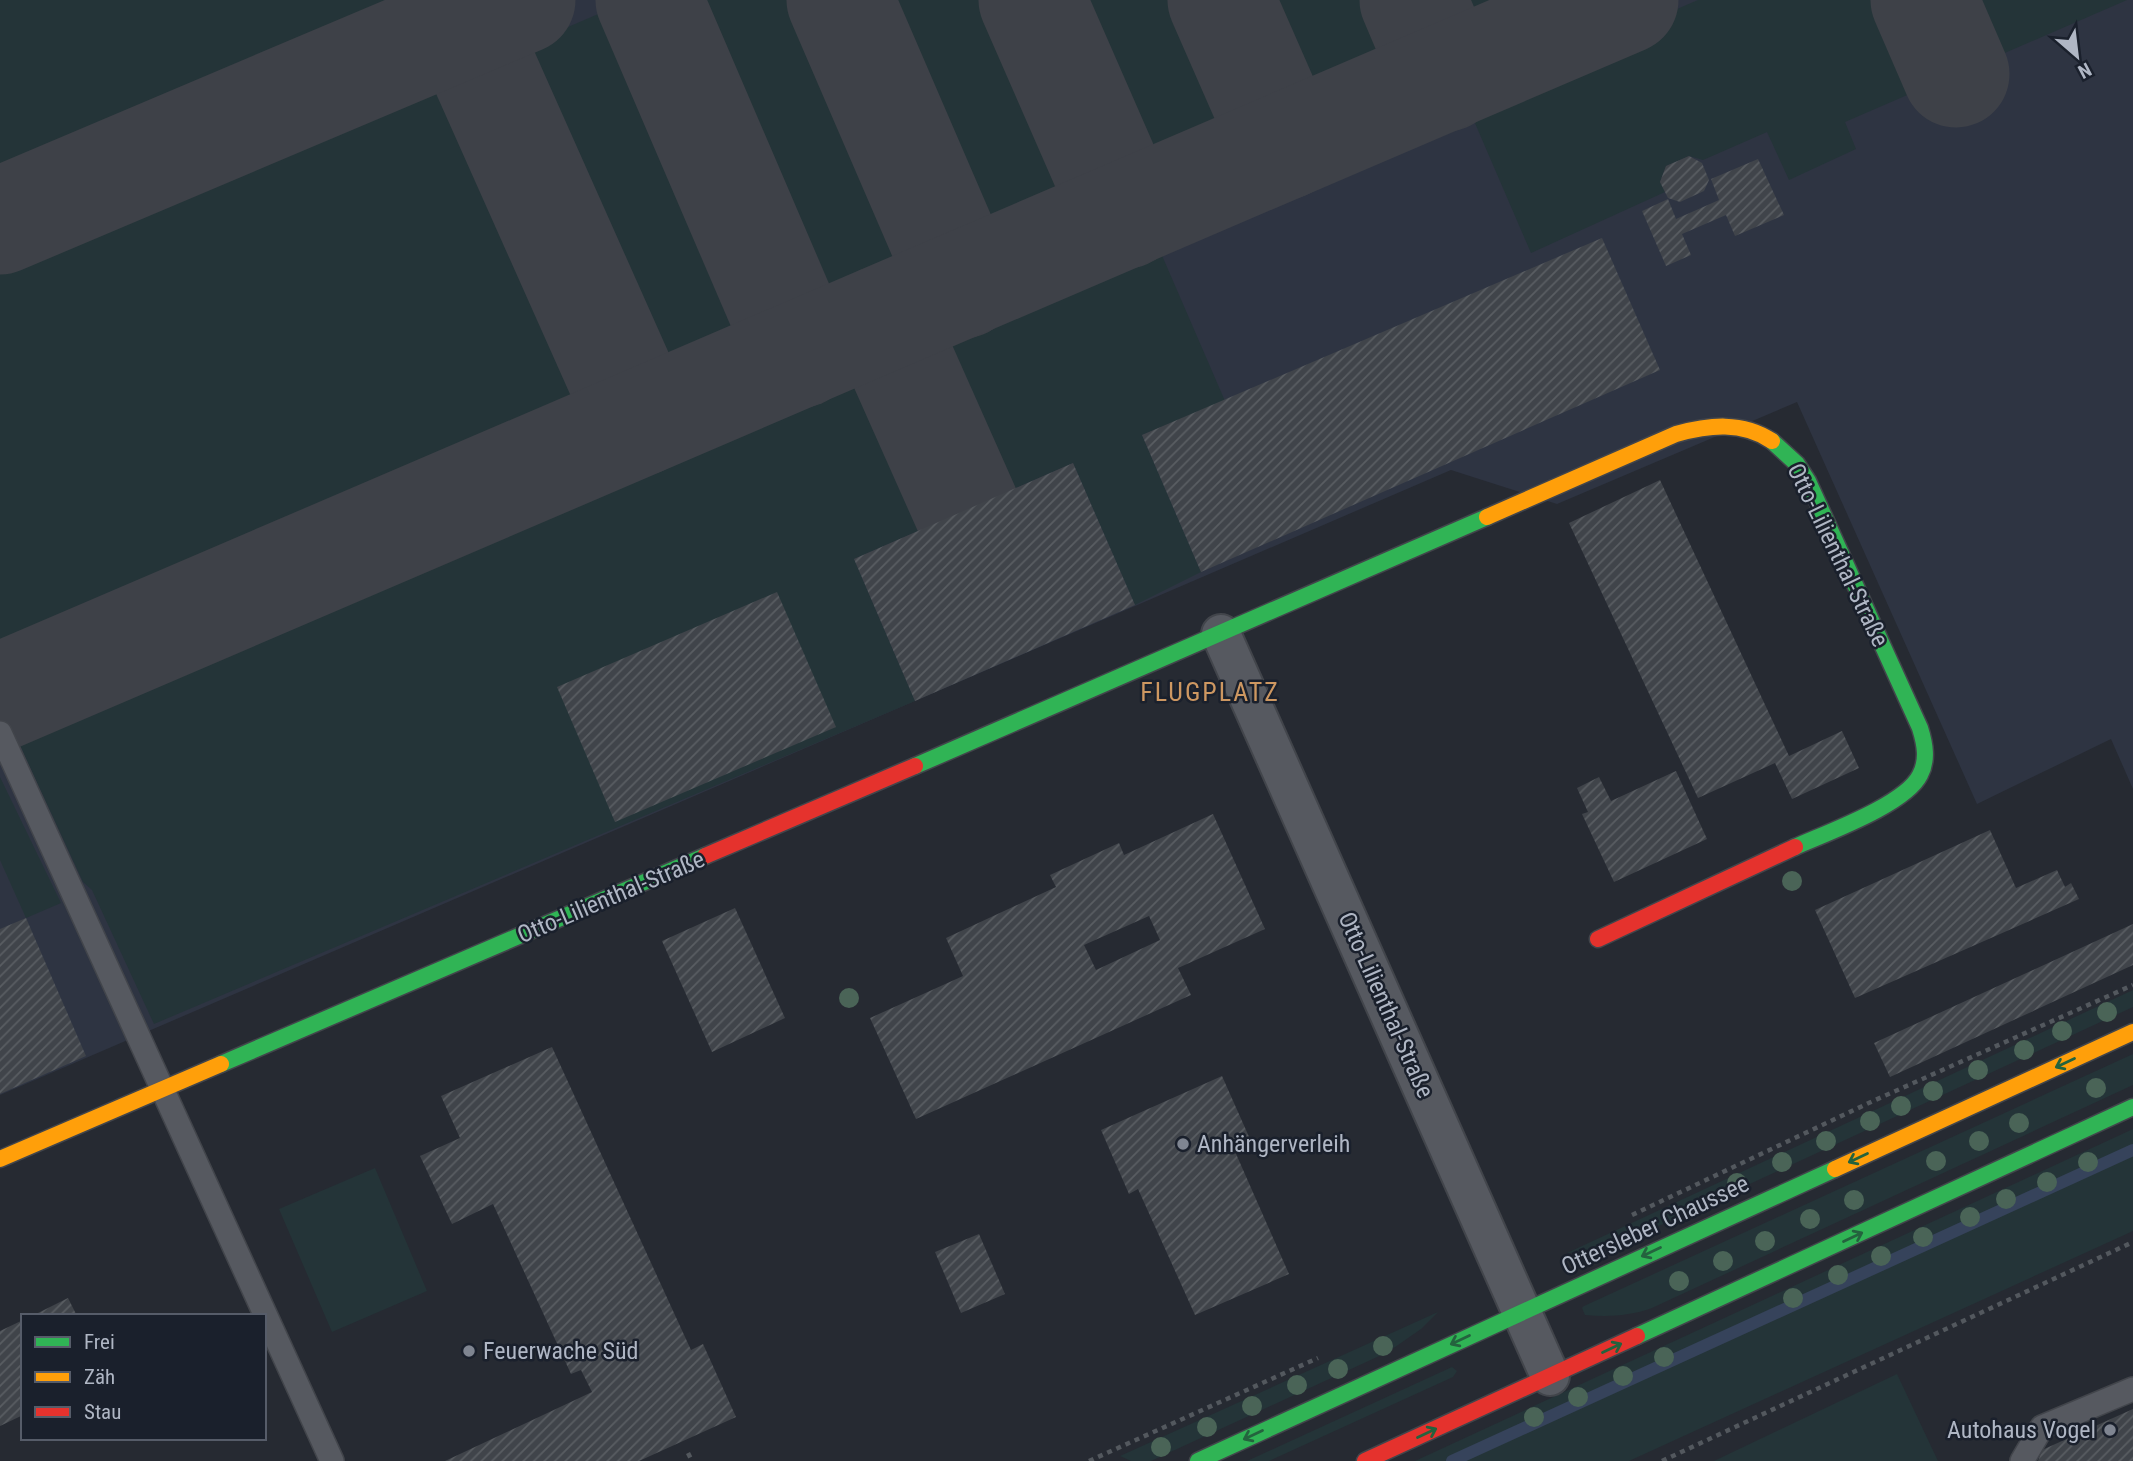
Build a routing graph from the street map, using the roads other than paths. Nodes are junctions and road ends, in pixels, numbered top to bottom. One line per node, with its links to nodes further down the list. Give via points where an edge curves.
1 (1221, 634): 3 (street, Otto-Lilienthal-Straße, via 1690,428 1731,426 1779,444 1808,481 1920,728 1926,751 1922,773 1908,792 1888,804); 5 (street, Otto-Lilienthal-Straße); 8 (street, Otto-Lilienthal-Straße)
2 (0, 733): 5 (lane)
3 (1598, 939)
4 (2133, 1032): 8 (street, Ottersleber Chaussee, one-way to 8)
5 (162, 1089): 7 (street, Otto-Lilienthal-Straße); 9 (lane)
6 (2133, 1107): 11 (street, one-way to 6)
7 (0, 1159)
8 (1522, 1311): 11 (street, Otto-Lilienthal-Straße); 14 (street, Ottersleber Chaussee, one-way to 14)
9 (265, 1314)
10 (266, 1317): 13 (lane)
11 (1550, 1376): 15 (street, one-way to 11)
12 (2133, 1389): 16 (lane, via 2042,1427)
13 (332, 1461)
14 (1198, 1461)
15 (1365, 1461)
16 (2022, 1461)

